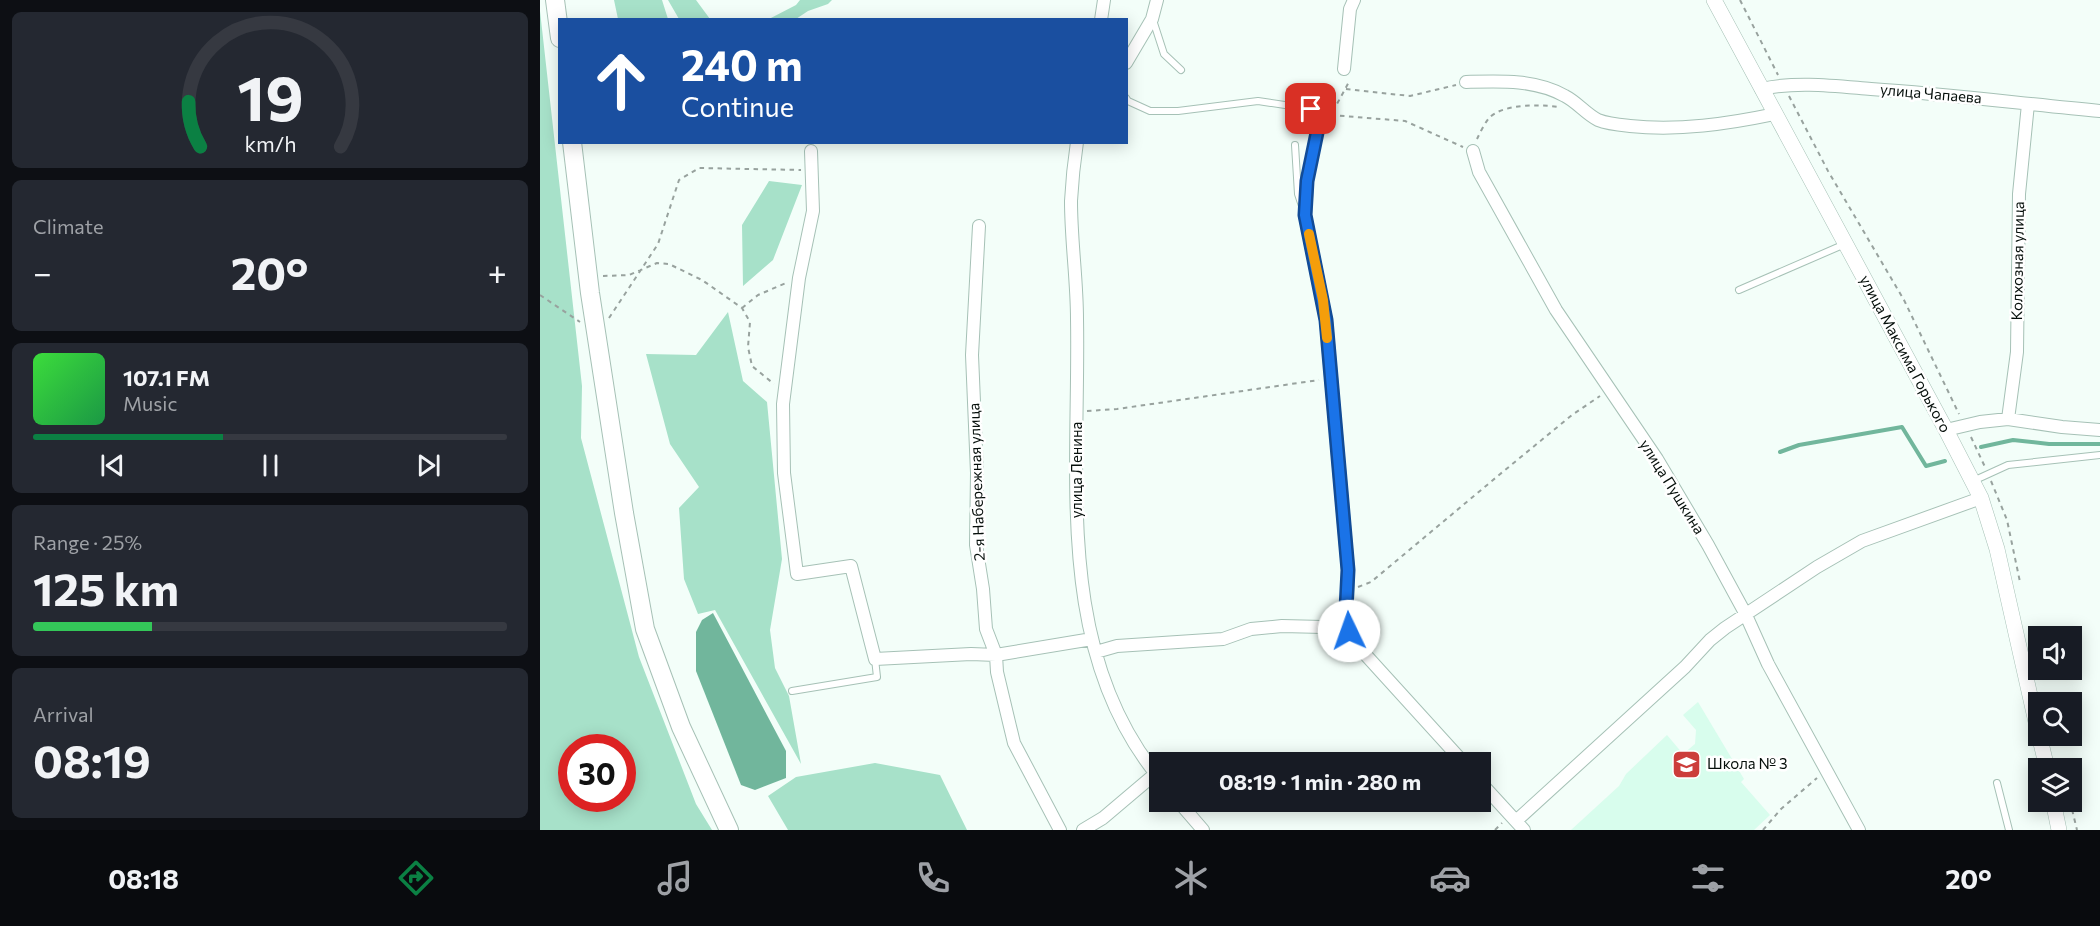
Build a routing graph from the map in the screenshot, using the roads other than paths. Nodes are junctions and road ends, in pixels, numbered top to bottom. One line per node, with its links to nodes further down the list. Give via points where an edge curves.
1 (555, 0): 8 (main road)
2 (1104, 0): 6 (street)
3 (1157, 0): 7 (street)
4 (1354, 0): 11 (street)
5 (1714, 0): 13 (street, улица Максима Горького)
6 (1101, 18)
7 (1152, 19): 9 (street); 10 (lane, via 1164,54)
8 (558, 23)
9 (1128, 60)
10 (1181, 69)
11 (1344, 69)
12 (1466, 82): 17 (street, via 1535,86 1563,95 1598,120 1660,129)
13 (1761, 89): 15 (street, улица Чапаева, via 1823,85); 17 (street, улица Максима Горького)
14 (1128, 101): 23 (lane, via 1150,111 1258,100 1311,109 1319,123)
15 (2028, 104): 16 (street, улица Чапаева); 28 (street, Колхозная улица, via 2019,194 2017,352)
16 (2100, 111)
17 (1775, 114): 26 (street, улица Максима Горького)
18 (572, 144): 52 (main road, via 588,275 645,629 681,727)
19 (1077, 144): 37 (street, улица Ленина, via 1071,202 1077,320 1077,515 1079,567)
20 (1295, 145): 24 (lane, via 1298,194)
21 (811, 151): 41 (street, via 813,211 799,278 783,404 784,473 797,574 851,566)
22 (1473, 151): 35 (street, улица Пушкина, via 1479,172 1556,310 1657,459)
23 (1307, 181): 24 (street)
24 (1305, 215): 34 (street, via 1323,300 1348,570)
25 (979, 226): 40 (street, 2-я Набережная улица, via 972,355 976,544 986,629)
26 (1845, 243): 27 (lane); 29 (street, улица Максима Горького)
27 (1740, 290)
28 (2008, 419): 29 (street); 30 (street)
29 (1946, 430): 32 (street, улица Максима Горького)
30 (2100, 430)
31 (2100, 455): 32 (lane, via 2008,465)
32 (1973, 482): 33 (street, улица Максима Горького)
33 (1981, 498): 35 (street, via 1862,541); 43 (street, улица Максима Горького, via 1997,549)
34 (1346, 609): 36 (street, via 1341,620); 38 (street)
35 (1745, 613): 51 (street, via 1710,640); 56 (street, улица Пушкина, via 1768,664)
36 (1323, 627): 38 (street); 39 (street, via 1251,629 1223,639 1117,646)
37 (1092, 639): 39 (street, улица Ленина); 40 (street)
38 (1354, 642): 44 (street)
39 (1096, 652): 45 (street, улица Ленина, via 1116,713)
40 (996, 655): 41 (street); 53 (street, 2-я Набережная улица, via 1014,743)
41 (875, 659): 42 (lane, via 877,677)
42 (792, 691)
43 (2030, 692)
44 (1454, 752)
45 (1149, 764)
46 (1149, 782): 54 (street)
47 (1997, 783): 57 (lane)
48 (1491, 794): 51 (street)
49 (1187, 812): 55 (street)
50 (2056, 812): 58 (street)
51 (1520, 825)
52 (729, 830)
53 (1060, 830)
54 (1083, 830)
55 (1203, 830)
56 (1859, 830)
57 (2009, 830)
58 (2060, 830)

